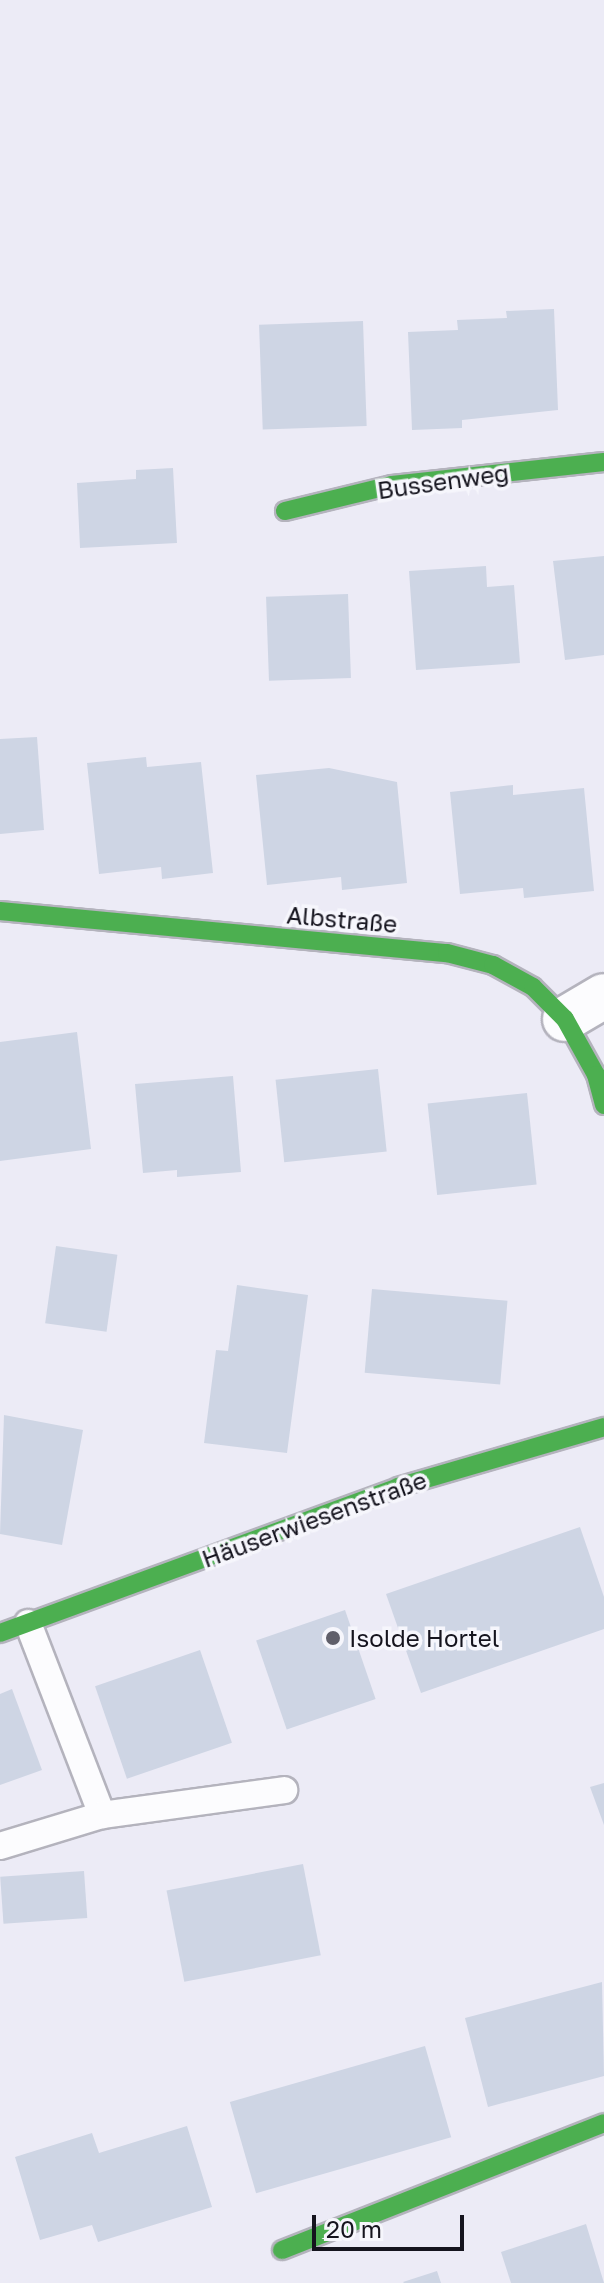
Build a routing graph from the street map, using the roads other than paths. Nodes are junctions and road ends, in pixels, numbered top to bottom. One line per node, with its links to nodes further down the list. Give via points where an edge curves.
1 (604, 462): 2 (street, Bussenweg, via 392,485)
2 (285, 511)
3 (0, 911): 5 (street, Albstraße, via 447,953 493,965 533,987)
4 (604, 996): 5 (street)
5 (565, 1019): 6 (street, Albstraße, via 596,1075)
6 (604, 1105)
7 (604, 1427): 8 (street, Häuserwiesenstraße, via 398,1487)
8 (28, 1623): 9 (street, Häuserwiesenstraße); 11 (lane)
9 (0, 1633)
10 (284, 1790): 11 (lane)
11 (102, 1815): 12 (lane)
12 (0, 1846)
13 (604, 2123): 14 (street)
14 (282, 2250)

